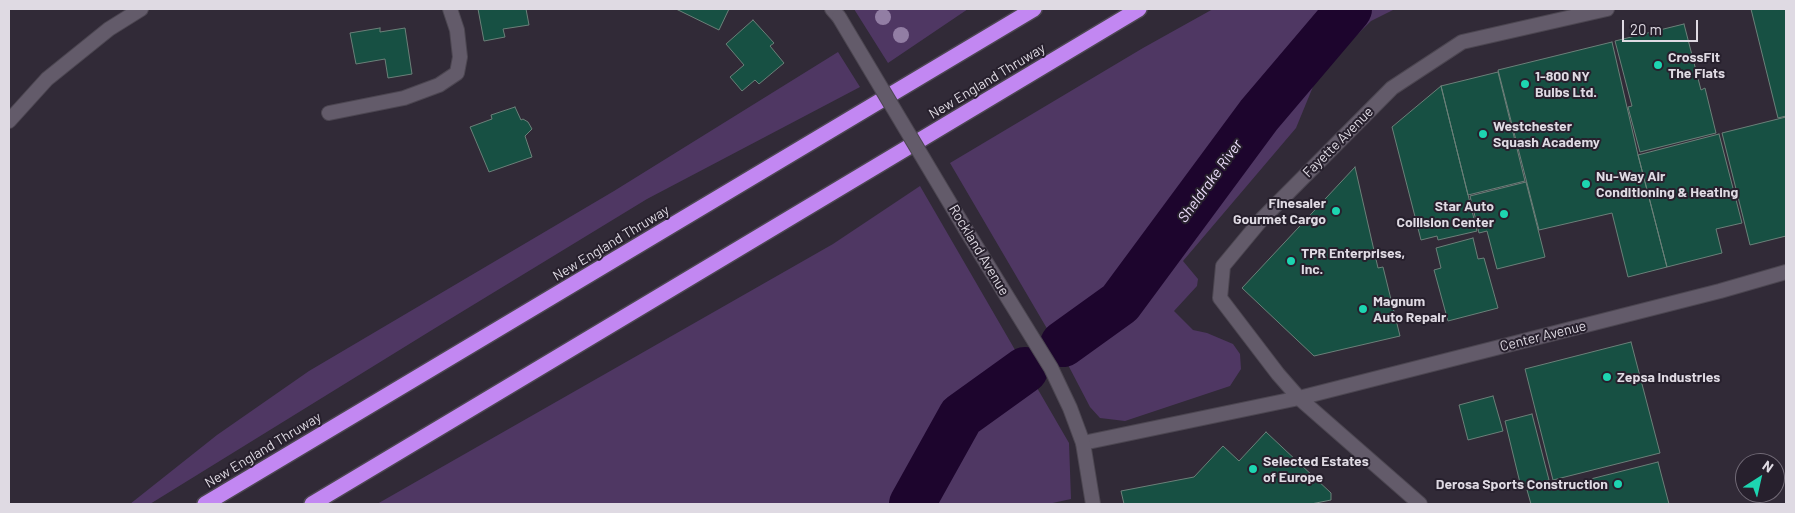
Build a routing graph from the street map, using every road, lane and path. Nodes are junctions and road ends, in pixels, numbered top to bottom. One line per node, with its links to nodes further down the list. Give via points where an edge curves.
1 (141, 9): 8 (street, via 109,29 47,79)
2 (450, 9): 7 (street, via 457,30 460,57 457,73 439,85 404,98)
3 (1034, 9): 12 (highway, New England Thruway)
4 (1139, 9): 13 (highway, New England Thruway)
5 (1607, 9): 10 (street, Fayette Avenue, via 1462,42 1438,57 1392,88 1262,219 1223,266 1220,298)
6 (835, 13): 11 (street, Rockland Avenue, bridge, via 1051,368)
7 (329, 113)
8 (9, 121)
9 (1786, 272): 10 (street, Center Avenue, via 1711,294)
10 (1299, 398): 11 (street); 15 (street, Fayette Avenue)
11 (1083, 443): 14 (street, Rockland Avenue)
12 (205, 504)
13 (312, 504)
14 (1093, 504)
15 (1420, 504)

